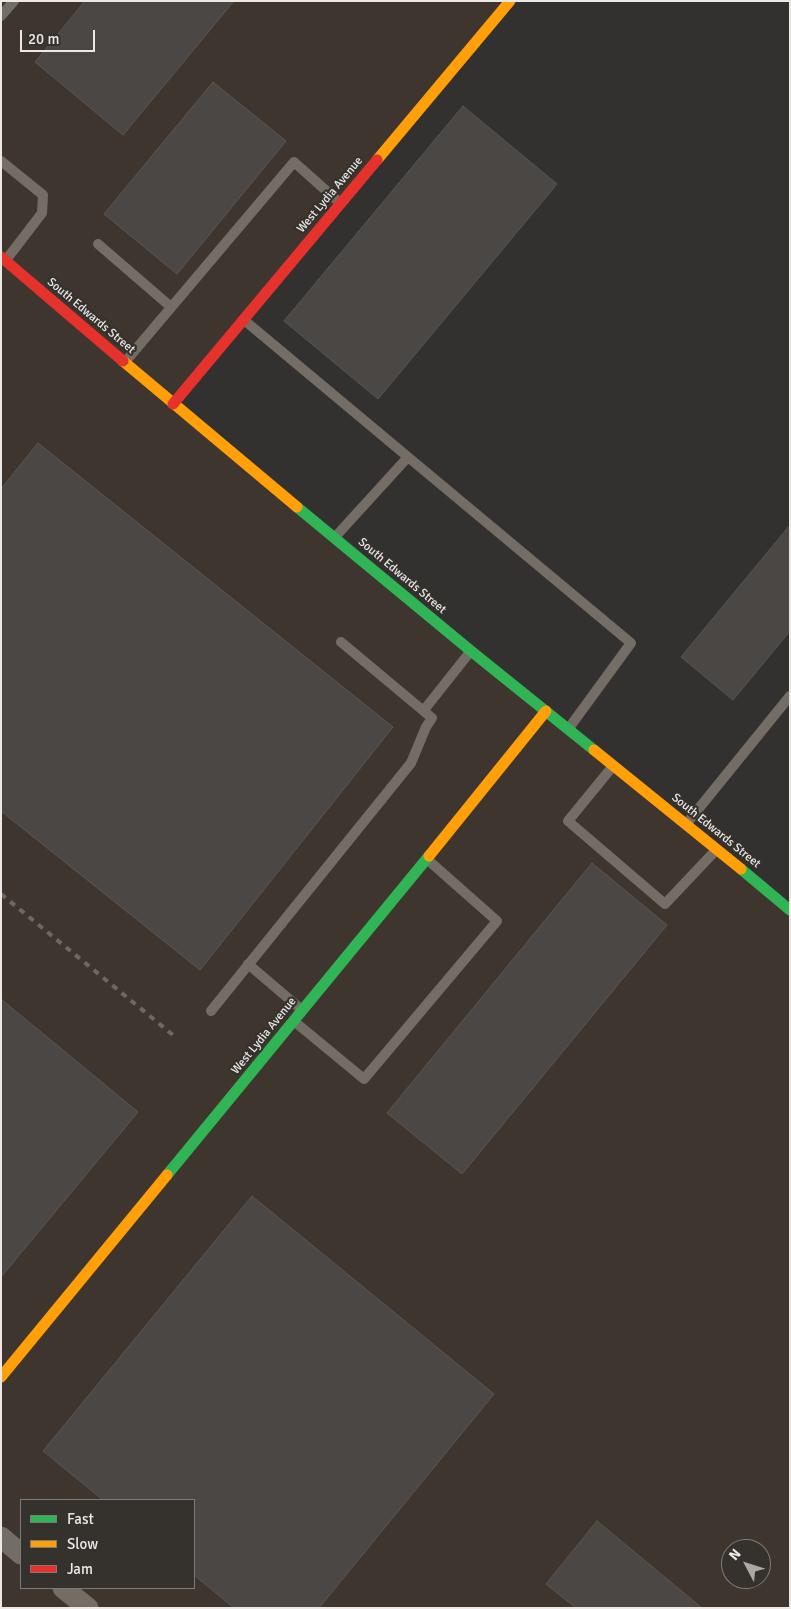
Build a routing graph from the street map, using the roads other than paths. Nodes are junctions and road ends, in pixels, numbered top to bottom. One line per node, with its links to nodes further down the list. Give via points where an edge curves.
1 (14, 1): 3 (lane)
2 (509, 3): 5 (street, West Lydia Avenue)
3 (1, 16)
4 (1, 161): 7 (lane, via 44,195 42,213)
5 (341, 203): 8 (lane, via 294,162); 9 (street, West Lydia Avenue)
6 (98, 244): 8 (lane)
7 (4, 259): 10 (street, South Edwards Street)
8 (171, 307): 10 (lane)
9 (243, 320): 11 (street, West Lydia Avenue); 12 (lane)
10 (124, 363): 11 (street, South Edwards Street)
11 (173, 404): 13 (street, South Edwards Street)
12 (408, 457): 13 (lane); 19 (lane, via 631,643)
13 (335, 538): 15 (street, South Edwards Street)
14 (341, 642): 17 (lane)
15 (471, 651): 17 (lane); 18 (street, South Edwards Street)
16 (790, 696): 21 (lane)
17 (424, 710): 25 (lane, via 432,718 411,763)
18 (546, 710): 19 (street, South Edwards Street); 23 (street, West Lydia Avenue)
19 (568, 729): 20 (street, South Edwards Street)
20 (613, 766): 21 (street, South Edwards Street); 22 (lane, via 568,821 665,904)
21 (686, 824): 22 (street, South Edwards Street)
22 (716, 849): 24 (street, South Edwards Street)
23 (427, 859): 26 (street, West Lydia Avenue); 28 (lane, via 497,920 364,1079)
24 (790, 910)
25 (248, 964): 26 (lane); 27 (lane)
26 (302, 1011): 28 (street, West Lydia Avenue)
27 (211, 1012)
28 (294, 1021): 29 (street, West Lydia Avenue)
29 (1, 1377)
30 (1, 1537): 31 (street)
31 (20, 1553)
32 (65, 1589): 33 (street)
33 (88, 1608)

